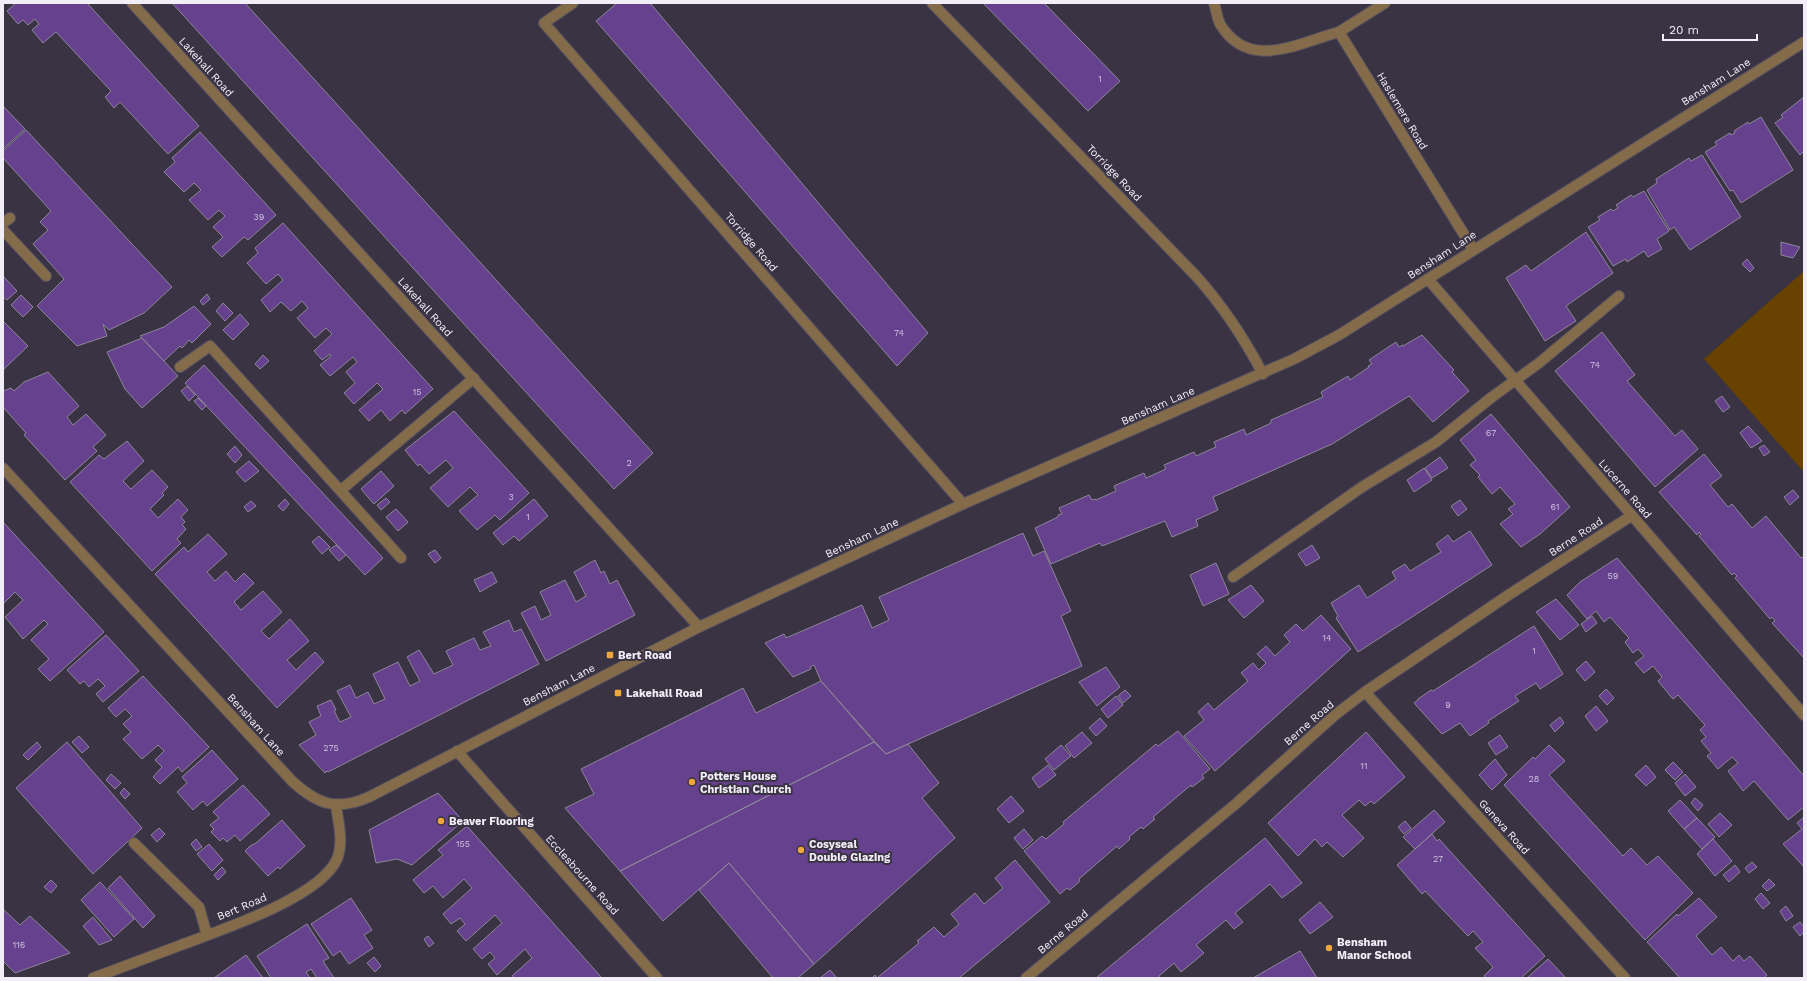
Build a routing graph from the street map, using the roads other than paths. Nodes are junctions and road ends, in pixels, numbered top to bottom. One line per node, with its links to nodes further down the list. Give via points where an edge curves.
1 (132, 3): 15 (street, Lakehall Road)
2 (573, 3): 19 (street, Torridge Road, via 544,23)
3 (932, 3): 14 (street, Torridge Road, via 1196,276 1247,344)
4 (1214, 3): 6 (street, via 1219,23 1234,41 1254,50 1275,51)
5 (1385, 3): 6 (street)
6 (1339, 32): 9 (street, Haslemere Road)
7 (1804, 42): 9 (street, Bensham Lane)
8 (3, 230): 10 (street)
9 (1473, 249): 11 (street, Bensham Lane)
10 (46, 276)
11 (1428, 279): 14 (street, Bensham Lane, via 1339,335); 16 (street, Lucerne Road)
12 (1619, 296): 16 (street)
13 (180, 367): 18 (street, via 210,346)
14 (1263, 374): 19 (street, Bensham Lane)
15 (474, 378): 18 (street); 23 (street, Lakehall Road)
16 (1515, 380): 20 (street, Lucerne Road); 22 (street, via 1436,442 1362,487)
17 (3, 468): 27 (street, Bensham Lane, via 292,782 314,799)
18 (341, 490): 21 (street)
19 (962, 504): 23 (street, Bensham Lane)
20 (1631, 516): 24 (street, Berne Road); 25 (street, Lucerne Road)
21 (401, 558)
22 (1233, 577)
23 (699, 627): 26 (street, Bensham Lane)
24 (1365, 692): 32 (street, Berne Road, via 1335,715 1238,802); 33 (street, Geneva Road)
25 (1804, 714)
26 (457, 751): 27 (street, Bensham Lane, via 360,801); 31 (street, Ecclesbourne Road)
27 (336, 805): 29 (street, Bert Road, via 340,850 330,871 312,886 286,901)
28 (134, 843): 29 (street, via 199,907)
29 (207, 935): 30 (street, Bert Road)
30 (93, 978)
31 (657, 978)
32 (1026, 978)
33 (1625, 978)

